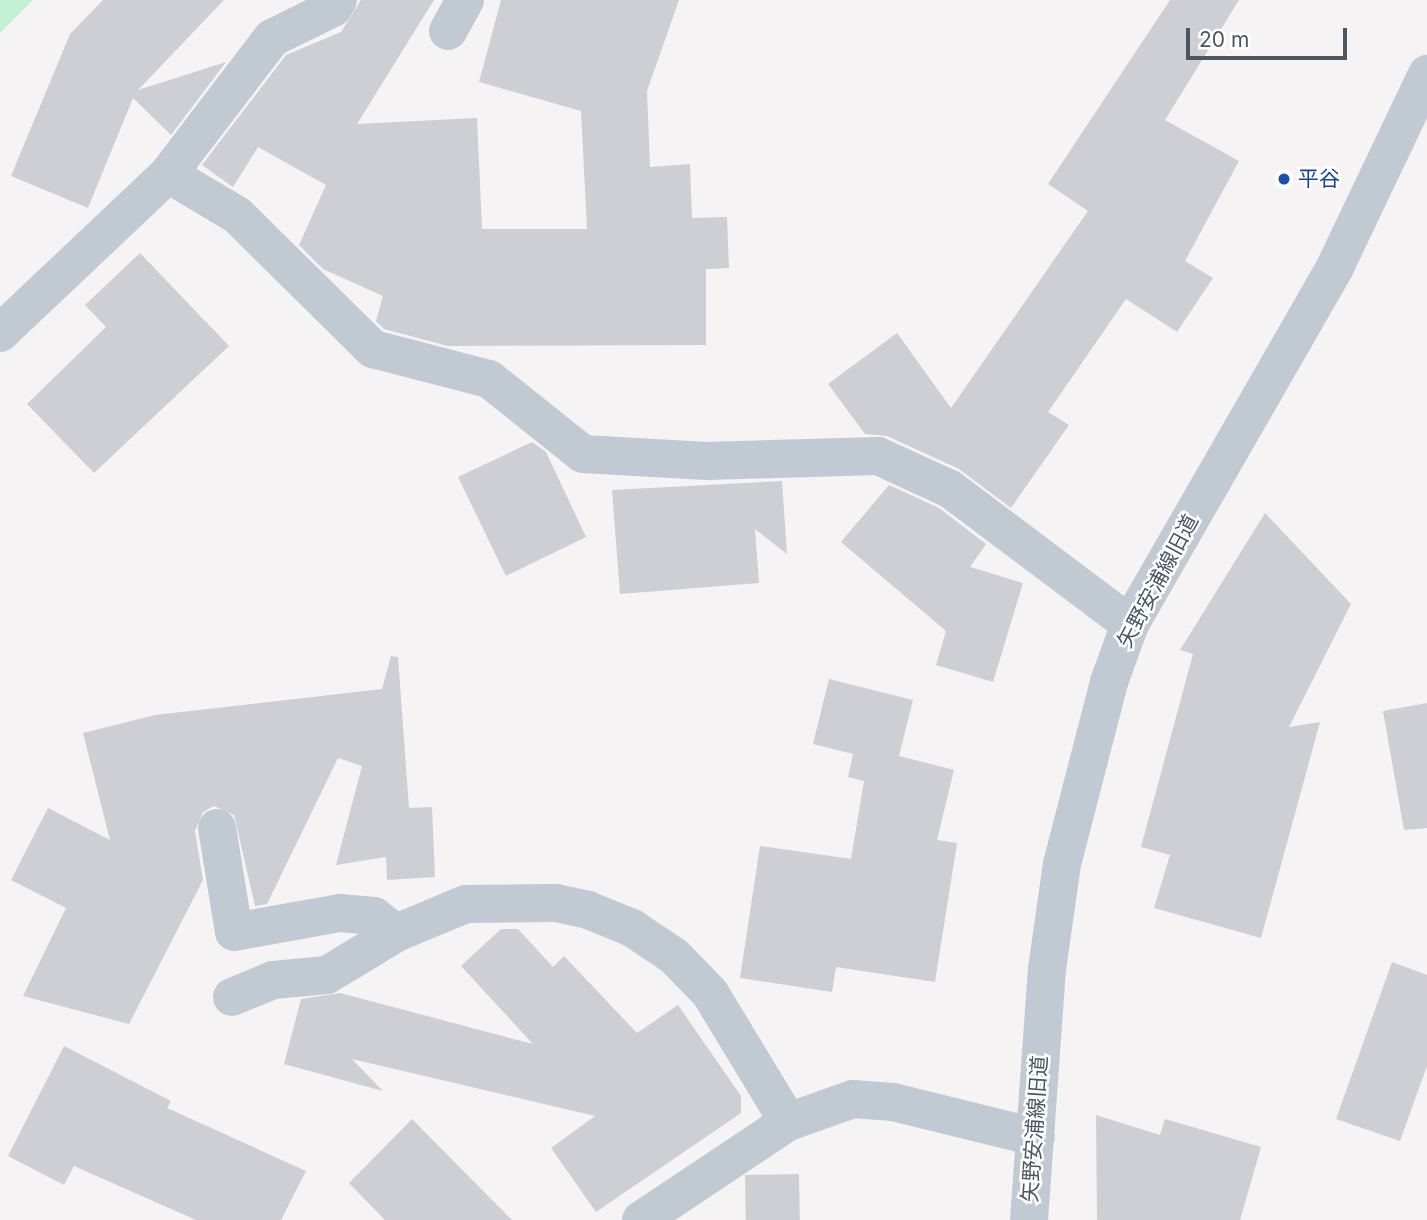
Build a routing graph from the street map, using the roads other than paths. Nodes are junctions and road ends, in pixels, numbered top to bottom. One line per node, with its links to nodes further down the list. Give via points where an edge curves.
1 (338, 0): 3 (street, via 333,8 272,38)
2 (1427, 74): 5 (street, 矢野安浦線旧道, via 1335,267)
3 (168, 174): 4 (street); 5 (street, via 237,215 373,349 489,379 583,454 707,461 878,456 950,489)
4 (0, 333)
5 (1130, 624): 10 (street, 矢野安浦線旧道, via 1083,766 1062,864 1047,969)
6 (217, 828): 7 (street, via 234,932 340,914 374,916)
7 (396, 933): 8 (street, via 327,975 273,979); 9 (street, via 466,904 507,903 556,903 632,928 674,956 710,993)
8 (232, 997)
9 (788, 1122): 10 (street, via 853,1099 893,1102); 11 (street)
10 (1036, 1137): 12 (street, 矢野安浦線旧道)
11 (641, 1220)
12 (1029, 1220)

